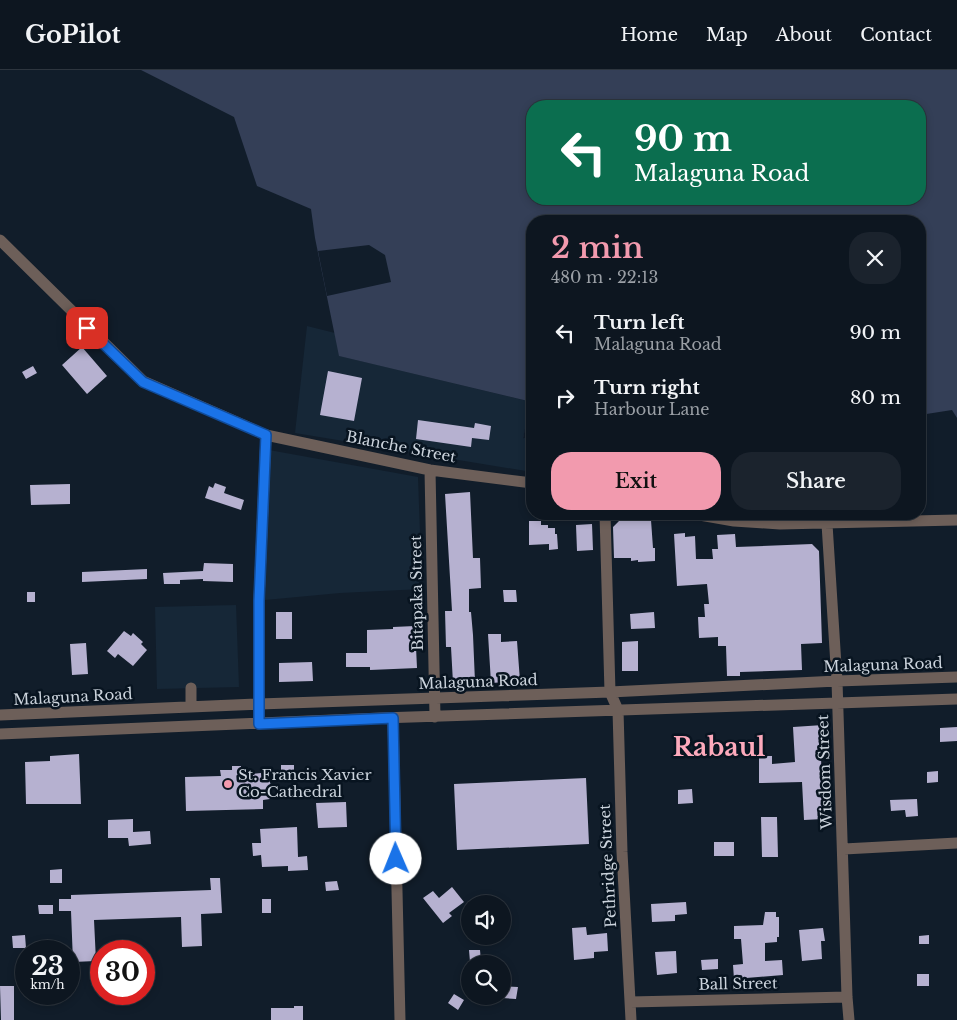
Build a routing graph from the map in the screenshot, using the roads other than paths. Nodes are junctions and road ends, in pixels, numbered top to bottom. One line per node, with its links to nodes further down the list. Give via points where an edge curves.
1 (0, 240): 2 (street, Blanche Street, via 143,382)
2 (266, 435): 3 (street, Blanche Street); 15 (street, via 259,601)
3 (430, 470): 4 (street, Blanche Street); 13 (street, Bitapaka Street)
4 (526, 482)
5 (604, 520): 12 (street)
6 (728, 520): 8 (street)
7 (957, 520): 8 (street)
8 (827, 524): 10 (street, Wisdom Street)
9 (957, 677): 10 (street, Malaguna Road)
10 (837, 681): 12 (street, Malaguna Road); 16 (street, Wisdom Street)
11 (191, 688): 17 (street)
12 (610, 692): 13 (street, Malaguna Road); 18 (street)
13 (434, 699): 15 (street, Malaguna Road); 20 (street, Bitapaka Street)
14 (957, 699): 16 (street)
15 (259, 704): 17 (street, Malaguna Road); 22 (street)
16 (837, 704): 18 (street); 25 (street, Wisdom Street)
17 (191, 707): 19 (street, Malaguna Road)
18 (618, 710): 20 (street); 27 (street, Pethridge Street)
19 (0, 715)
20 (435, 716): 21 (street)
21 (393, 718): 22 (street); 28 (street)
22 (259, 724): 23 (street)
23 (0, 734)
24 (957, 843): 25 (street)
25 (844, 849): 26 (street, Wisdom Street)
26 (847, 997): 27 (street, Ball Street); 30 (street, Wisdom Street)
27 (630, 1002): 29 (street, Pethridge Street)
28 (400, 1020)
29 (631, 1020)
30 (849, 1020)

